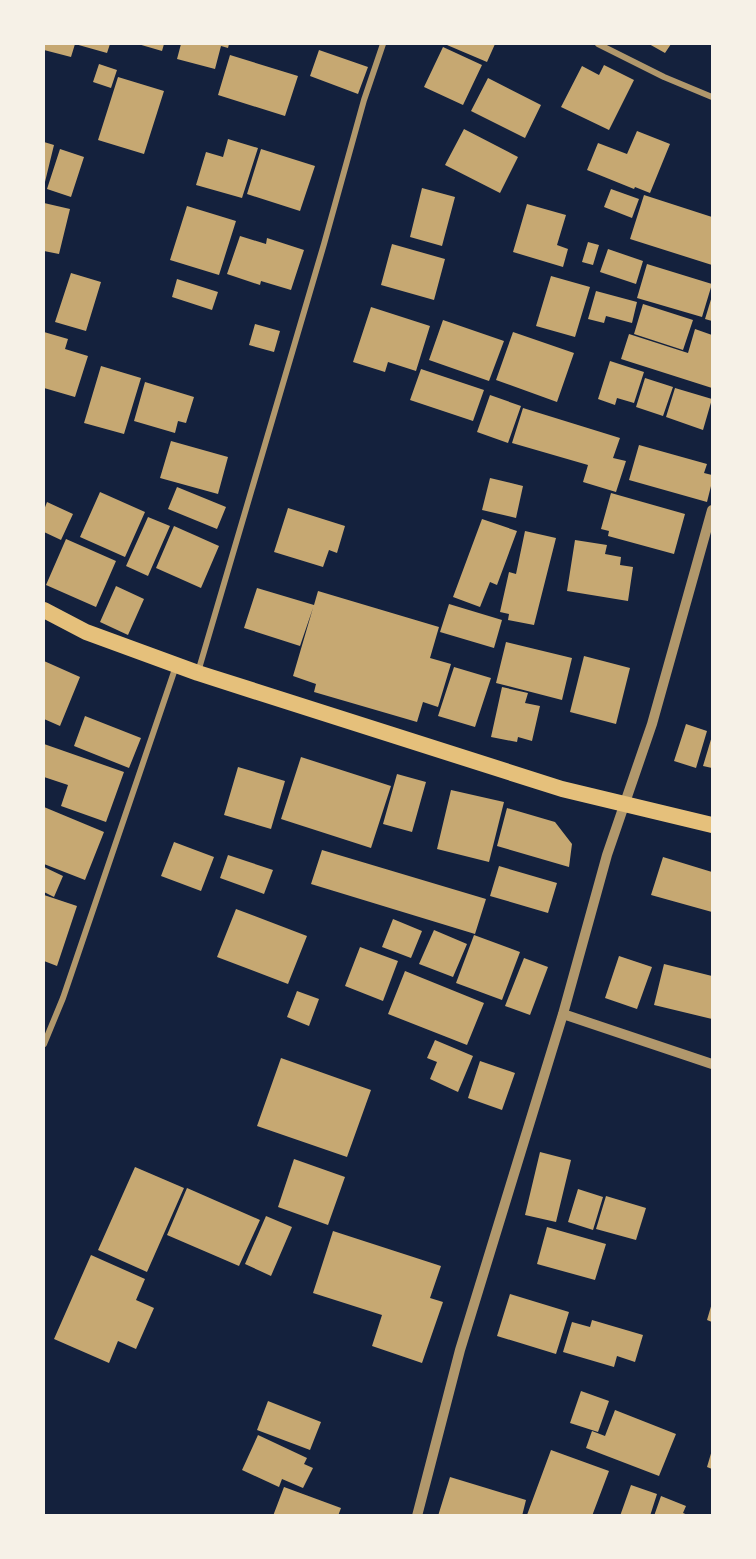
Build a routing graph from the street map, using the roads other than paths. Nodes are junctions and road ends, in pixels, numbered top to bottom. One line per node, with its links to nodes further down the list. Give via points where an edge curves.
1 (383, 44): 7 (street)
2 (598, 44): 3 (street)
3 (712, 97)
4 (712, 510): 8 (street, via 652,724)
5 (44, 610): 6 (highway, via 86,632)
6 (177, 665): 7 (highway); 11 (street)
7 (198, 673): 8 (highway, via 562,789)
8 (625, 804): 9 (highway); 10 (street)
9 (712, 825)
10 (562, 1014): 12 (street); 13 (street, via 459,1350)
11 (44, 1044)
12 (712, 1064)
13 (417, 1515)

